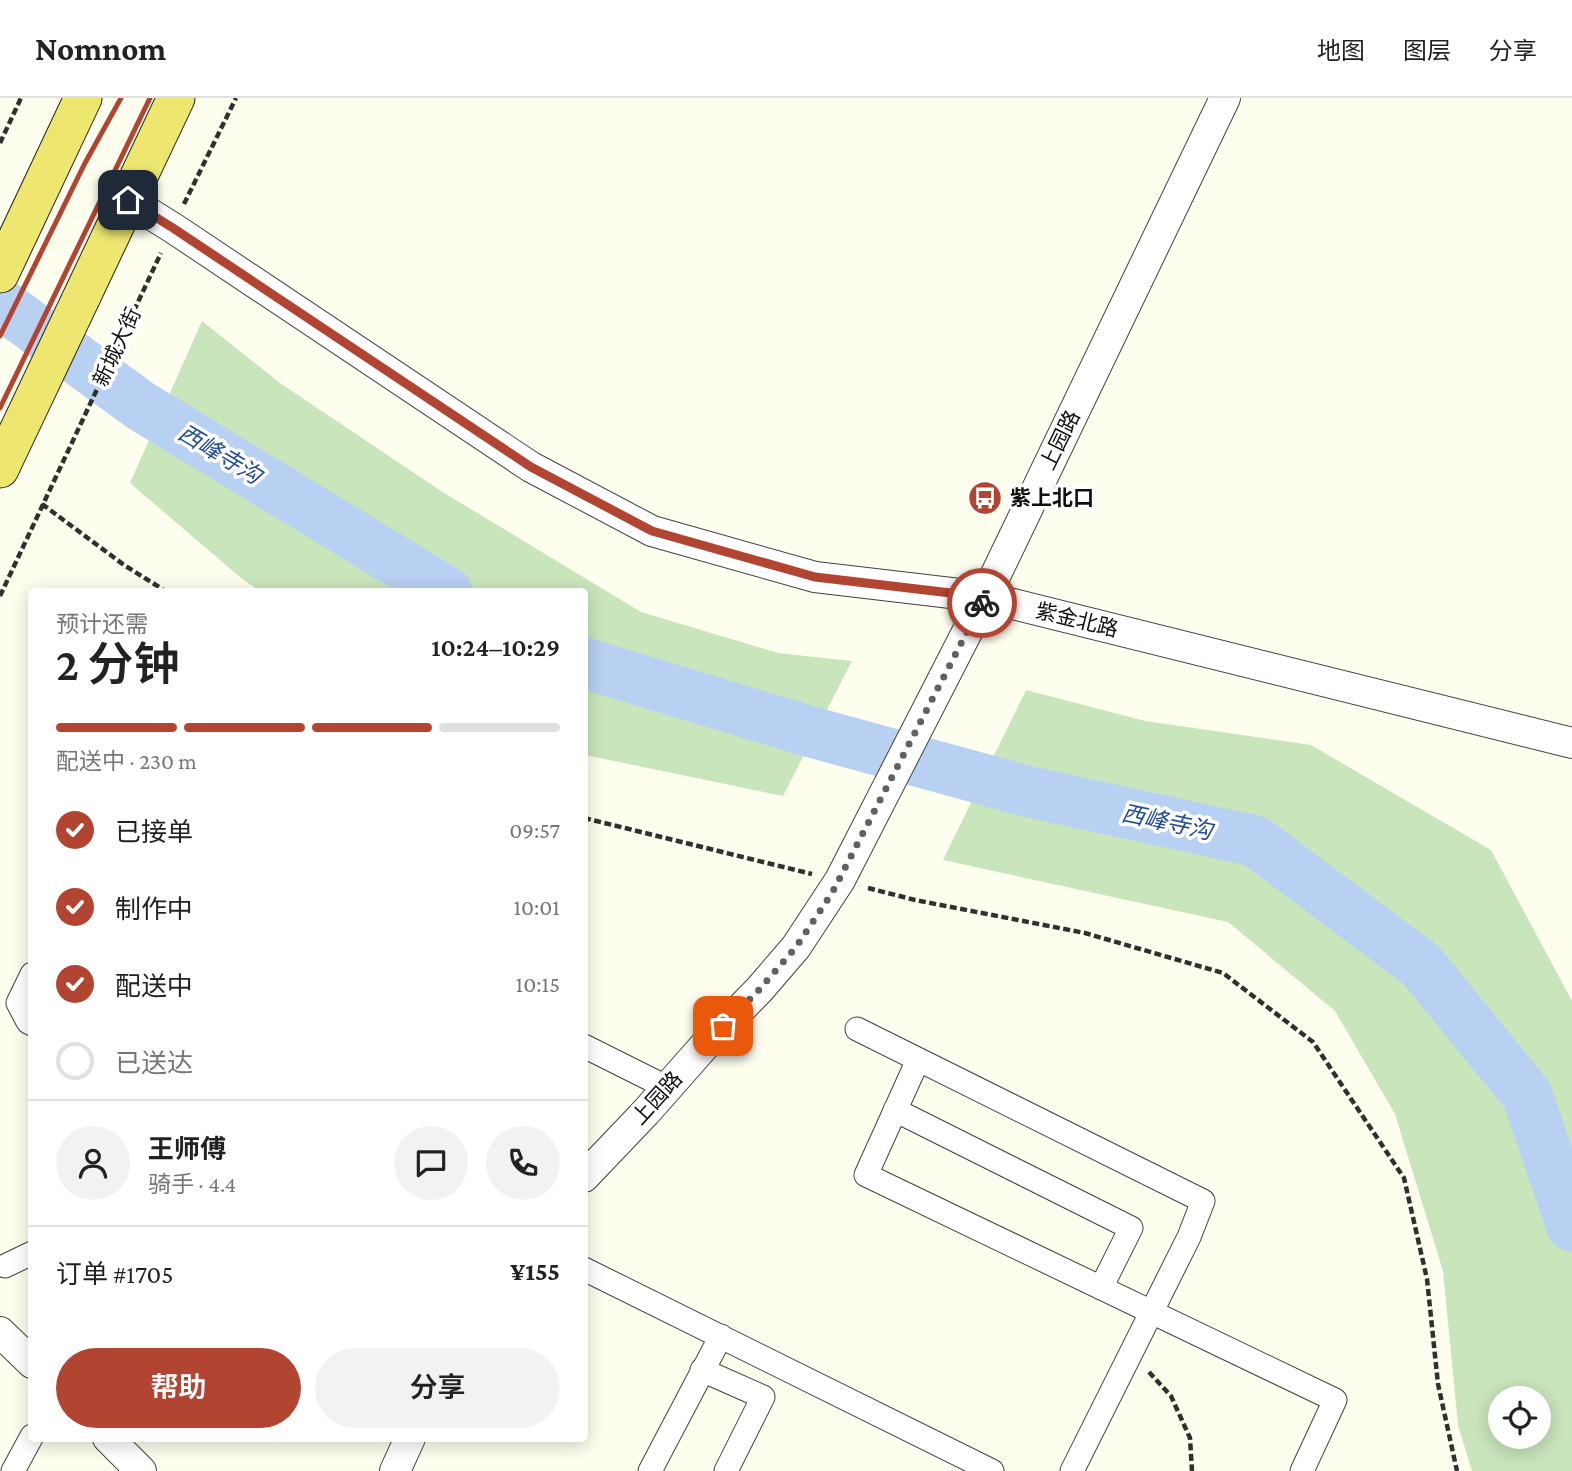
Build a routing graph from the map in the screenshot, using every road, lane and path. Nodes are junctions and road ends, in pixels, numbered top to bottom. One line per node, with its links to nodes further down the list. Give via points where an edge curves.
1 (21, 98): 6 (path)
2 (83, 98): 9 (main road)
3 (176, 98): 7 (main road)
4 (236, 98): 8 (path, 新城大街)
5 (1226, 98): 14 (street, 上园路)
6 (0, 143)
7 (128, 200): 8 (street, 紫金北路); 10 (main road)
8 (173, 228): 11 (path, 新城大街); 14 (street, 紫金北路, via 531,467 652,531 815,577)
9 (0, 274)
10 (0, 469)
11 (42, 504): 12 (path); 13 (path, 新城大街)
12 (161, 588)
13 (0, 596)
14 (985, 597): 15 (street, 紫金北路); 17 (street, 上园路)
15 (1572, 743)
16 (588, 819): 17 (path)
17 (845, 870): 23 (street, 上园路, via 796,947); 48 (path, via 915,900 1085,933 1223,973 1313,1042 1404,1178 1427,1279 1438,1384)
18 (28, 982): 19 (street, via 18,1003)
19 (28, 1022)
20 (857, 1030): 22 (street)
21 (588, 1048): 23 (street)
22 (918, 1060): 24 (street); 30 (street, via 1203,1202)
23 (668, 1087): 25 (street, 上园路)
24 (895, 1110): 29 (street, via 1131,1228); 29 (street, via 866,1175)
25 (588, 1173)
26 (28, 1255): 27 (street)
27 (5, 1266)
28 (588, 1271): 32 (street)
29 (1101, 1288): 30 (street)
30 (1152, 1312): 33 (street); 47 (street, via 1335,1400)
31 (0, 1332): 34 (street)
32 (721, 1336): 35 (street); 44 (street)
33 (1130, 1356): 45 (street); 46 (path, via 1171,1396 1190,1438)
34 (28, 1359)
35 (702, 1370): 42 (street); 43 (street, via 763,1396)
36 (29, 1442): 39 (street)
37 (112, 1442): 40 (street)
38 (408, 1442): 41 (street)
39 (13, 1471)
40 (141, 1471)
41 (396, 1471)
42 (650, 1471)
43 (726, 1471)
44 (992, 1471)
45 (1072, 1471)
46 (1192, 1471)
47 (1302, 1471)
48 (1457, 1471)

